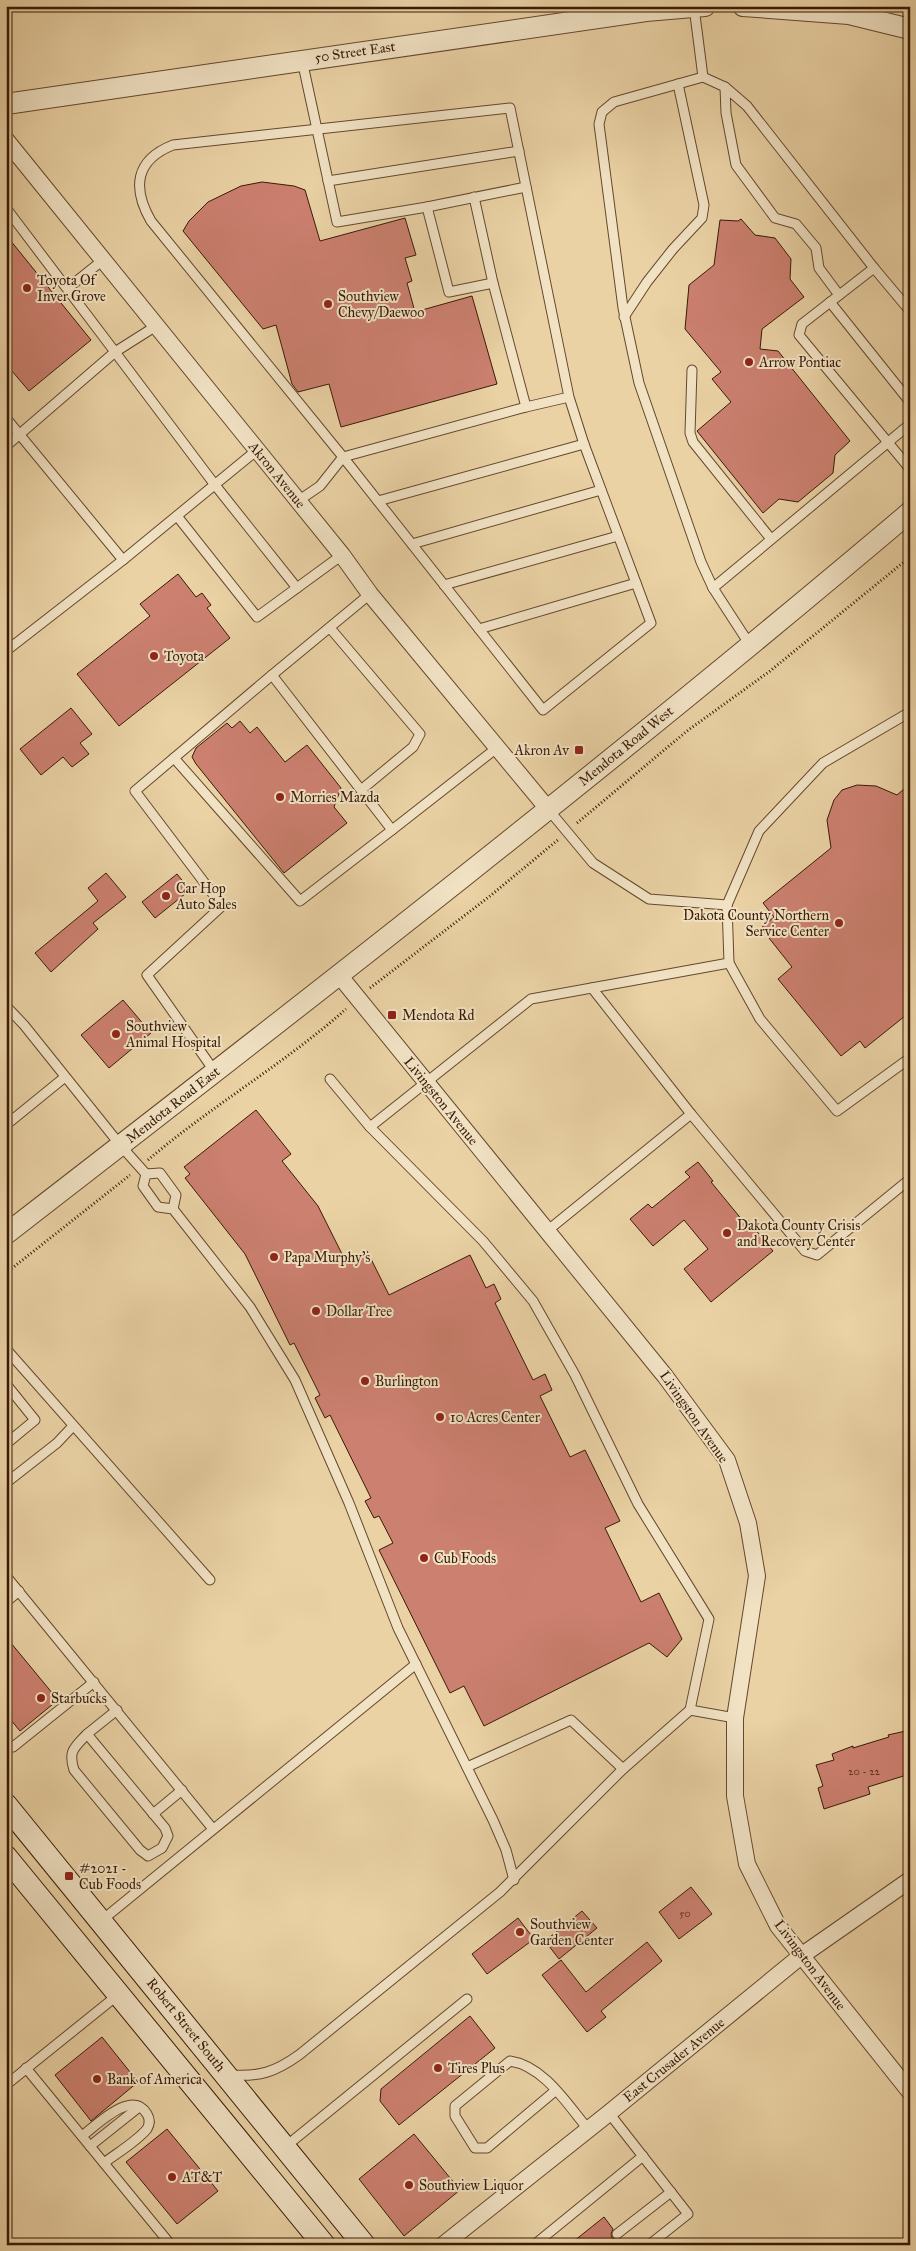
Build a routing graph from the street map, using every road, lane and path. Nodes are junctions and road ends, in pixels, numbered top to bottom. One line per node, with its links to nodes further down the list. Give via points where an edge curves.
1 (743, 6): 3 (street, via 849,14)
2 (700, 7): 4 (street, 50 Street East, via 646,11); 5 (lane)
3 (910, 29)
4 (302, 60): 8 (street, 50 Street East); 9 (lane)
5 (703, 77): 6 (lane); 7 (lane)
6 (678, 84): 24 (lane, via 704,205 702,218 673,249); 24 (lane, via 614,102 602,112 600,124)
7 (725, 87): 18 (lane, via 747,106); 21 (lane, via 726,113 736,165 775,218 796,224 816,248 819,268)
8 (6, 104)
9 (317, 128): 11 (lane, via 510,108); 12 (lane); 38 (lane, via 173,145 158,151 144,168 138,191 151,221)
10 (6, 140): 17 (street, Akron Avenue)
11 (519, 151): 12 (lane); 13 (lane)
12 (328, 181): 15 (lane, via 337,222)
13 (526, 187): 14 (lane); 28 (lane)
14 (474, 197): 15 (lane); 19 (lane)
15 (427, 207): 19 (lane, via 449,292)
16 (6, 208): 20 (lane)
17 (103, 260): 20 (lane); 25 (street, Akron Avenue)
18 (874, 268): 21 (lane); 23 (lane)
19 (493, 283): 30 (lane)
20 (68, 288): 26 (lane)
21 (839, 295): 22 (lane)
22 (830, 302): 29 (lane); 34 (lane, via 802,324 799,335)
23 (910, 311)
24 (624, 317): 55 (lane, via 644,400)
25 (156, 326): 26 (lane); 37 (street, Akron Avenue)
26 (115, 352): 33 (lane); 40 (lane)
27 (692, 370): 47 (lane, via 690,433 693,442)
28 (569, 397): 30 (lane); 35 (lane)
29 (910, 402)
30 (526, 407): 38 (lane)
31 (6, 418): 33 (lane)
32 (910, 424): 34 (lane)
33 (20, 435): 36 (lane); 51 (lane)
34 (887, 442): 39 (lane); 47 (lane)
35 (584, 444): 41 (lane); 43 (lane)
36 (6, 446)
37 (257, 450): 40 (lane); 42 (street, Akron Avenue)
38 (343, 457): 42 (lane, via 320,486); 43 (lane)
39 (910, 469)
40 (215, 485): 45 (lane); 54 (lane)
41 (601, 490): 46 (lane); 48 (lane)
42 (298, 501): 49 (street, Akron Avenue)
43 (378, 501): 48 (lane)
44 (910, 512): 59 (street, Mendota Road West)
45 (177, 516): 51 (lane); 54 (lane, via 257,617)
46 (618, 536): 52 (lane); 53 (lane)
47 (771, 539): 55 (lane)
48 (412, 544): 53 (lane)
49 (342, 555): 54 (lane); 56 (street, Akron Avenue)
50 (910, 557): 67 (path, via 770,672 687,731)
51 (123, 560): 60 (lane)
52 (636, 583): 58 (lane); 58 (lane, via 651,623 543,710)
53 (444, 585): 58 (lane)
54 (297, 588)
55 (713, 588): 59 (lane)
56 (370, 594): 57 (lane); 63 (street, Akron Avenue)
57 (330, 628): 61 (lane); 65 (lane, via 420,734 413,747)
58 (479, 629)
59 (750, 645): 66 (street, Mendota Road West)
60 (6, 651)
61 (272, 675): 64 (lane); 65 (lane)
62 (910, 712): 70 (lane, via 823,763 759,831)
63 (498, 747): 66 (street, Akron Avenue); 68 (lane)
64 (174, 758): 68 (lane, via 300,901); 78 (lane, via 135,791 222,906 147,975)
65 (361, 790): 68 (lane)
66 (548, 809): 70 (lane, via 593,863 649,899); 72 (street, Mendota Road West)
67 (586, 815)
68 (392, 830)
69 (549, 847): 73 (path)
70 (727, 905): 71 (lane)
71 (729, 962): 74 (lane); 77 (lane, via 760,1019 837,1111)
72 (339, 975): 78 (street, Mendota Road East); 81 (street, Livingston Avenue)
73 (382, 977)
74 (592, 988): 81 (lane, via 531,999); 82 (lane)
75 (6, 1006): 79 (lane)
76 (341, 1014): 85 (path)
77 (910, 1058)
78 (215, 1072): 86 (street, Mendota Road East)
79 (65, 1076): 83 (lane); 86 (lane)
80 (330, 1079): 84 (lane)
81 (425, 1082): 84 (lane); 91 (street, Livingston Avenue)
82 (691, 1114): 88 (lane, via 805,1251 816,1255); 91 (lane)
83 (6, 1125)
84 (370, 1127): 106 (lane, via 483,1241 533,1301 575,1375 638,1504 709,1619)
85 (168, 1143)
86 (121, 1146): 87 (lane); 92 (street, Mendota Road East)
87 (146, 1174): 90 (lane, via 143,1186 158,1207); 90 (lane, via 160,1173 176,1195)
88 (910, 1179)
89 (109, 1192): 93 (path)
90 (173, 1209): 103 (lane, via 250,1307 295,1380)
91 (547, 1231): 107 (street, Livingston Avenue, via 666,1376 727,1460 748,1523 757,1576)
92 (6, 1234)
93 (6, 1273)
94 (6, 1349): 96 (lane)
95 (6, 1384): 97 (lane, via 36,1420)
96 (73, 1426): 98 (lane); 100 (lane)
97 (6, 1444)
98 (6, 1483)
99 (6, 1576): 101 (lane)
100 (210, 1580)
101 (19, 1591): 102 (lane); 104 (lane)
102 (6, 1602)
103 (416, 1664): 110 (lane); 115 (lane)
104 (94, 1682): 105 (lane); 109 (lane, via 13,1747)
105 (117, 1710): 108 (lane); 112 (lane)
106 (690, 1710): 107 (lane); 111 (lane)
107 (735, 1718): 121 (street, Livingston Avenue, via 734,1796 748,1864 778,1926)
108 (87, 1734): 114 (lane); 114 (lane, via 70,1758 74,1770 148,1856 162,1848 168,1836)
109 (6, 1744)
110 (467, 1767): 111 (lane, via 571,1720); 117 (lane, via 504,1845)
111 (623, 1769): 117 (lane)
112 (182, 1790): 114 (lane); 115 (lane)
113 (6, 1806): 120 (main road, Robert Street South)
114 (153, 1814)
115 (213, 1829): 120 (lane)
116 (6, 1857): 119 (main road)
117 (514, 1880): 126 (lane, via 288,2063 264,2074)
118 (910, 1880): 121 (street, East Crusader Avenue)
119 (56, 1918): 120 (main road, via 77,1924); 122 (main road)
120 (101, 1921): 123 (main road, Robert Street South)
121 (801, 1956): 129 (street, Livingston Avenue); 131 (street, East Crusader Avenue)
122 (119, 1994): 123 (main road, via 133,1990); 125 (lane); 141 (main road)
123 (162, 1996): 126 (main road, Robert Street South)
124 (467, 1999): 135 (lane)
125 (26, 2068): 127 (lane); 133 (lane)
126 (227, 2075): 135 (main road, Robert Street South)
127 (6, 2085)
128 (555, 2091): 128 (lane, via 543,2077 523,2063 510,2061 455,2106 455,2116 475,2148 487,2148); 132 (lane)
129 (910, 2092)
130 (139, 2107): 133 (lane, via 119,2108); 134 (lane); 137 (lane, via 149,2119 147,2128)
131 (609, 2113): 132 (street, East Crusader Avenue); 136 (lane)
132 (588, 2129): 143 (street, East Crusader Avenue)
133 (82, 2136): 134 (lane)
134 (90, 2146): 137 (lane)
135 (285, 2147): 142 (main road, Robert Street South)
136 (643, 2156): 138 (lane); 144 (lane)
137 (104, 2163): 140 (lane)
138 (671, 2192): 139 (lane); 145 (lane, via 688,2214)
139 (617, 2234)
140 (171, 2245)
141 (324, 2245)
142 (364, 2245)
143 (443, 2245)
144 (534, 2245)
145 (648, 2245)

